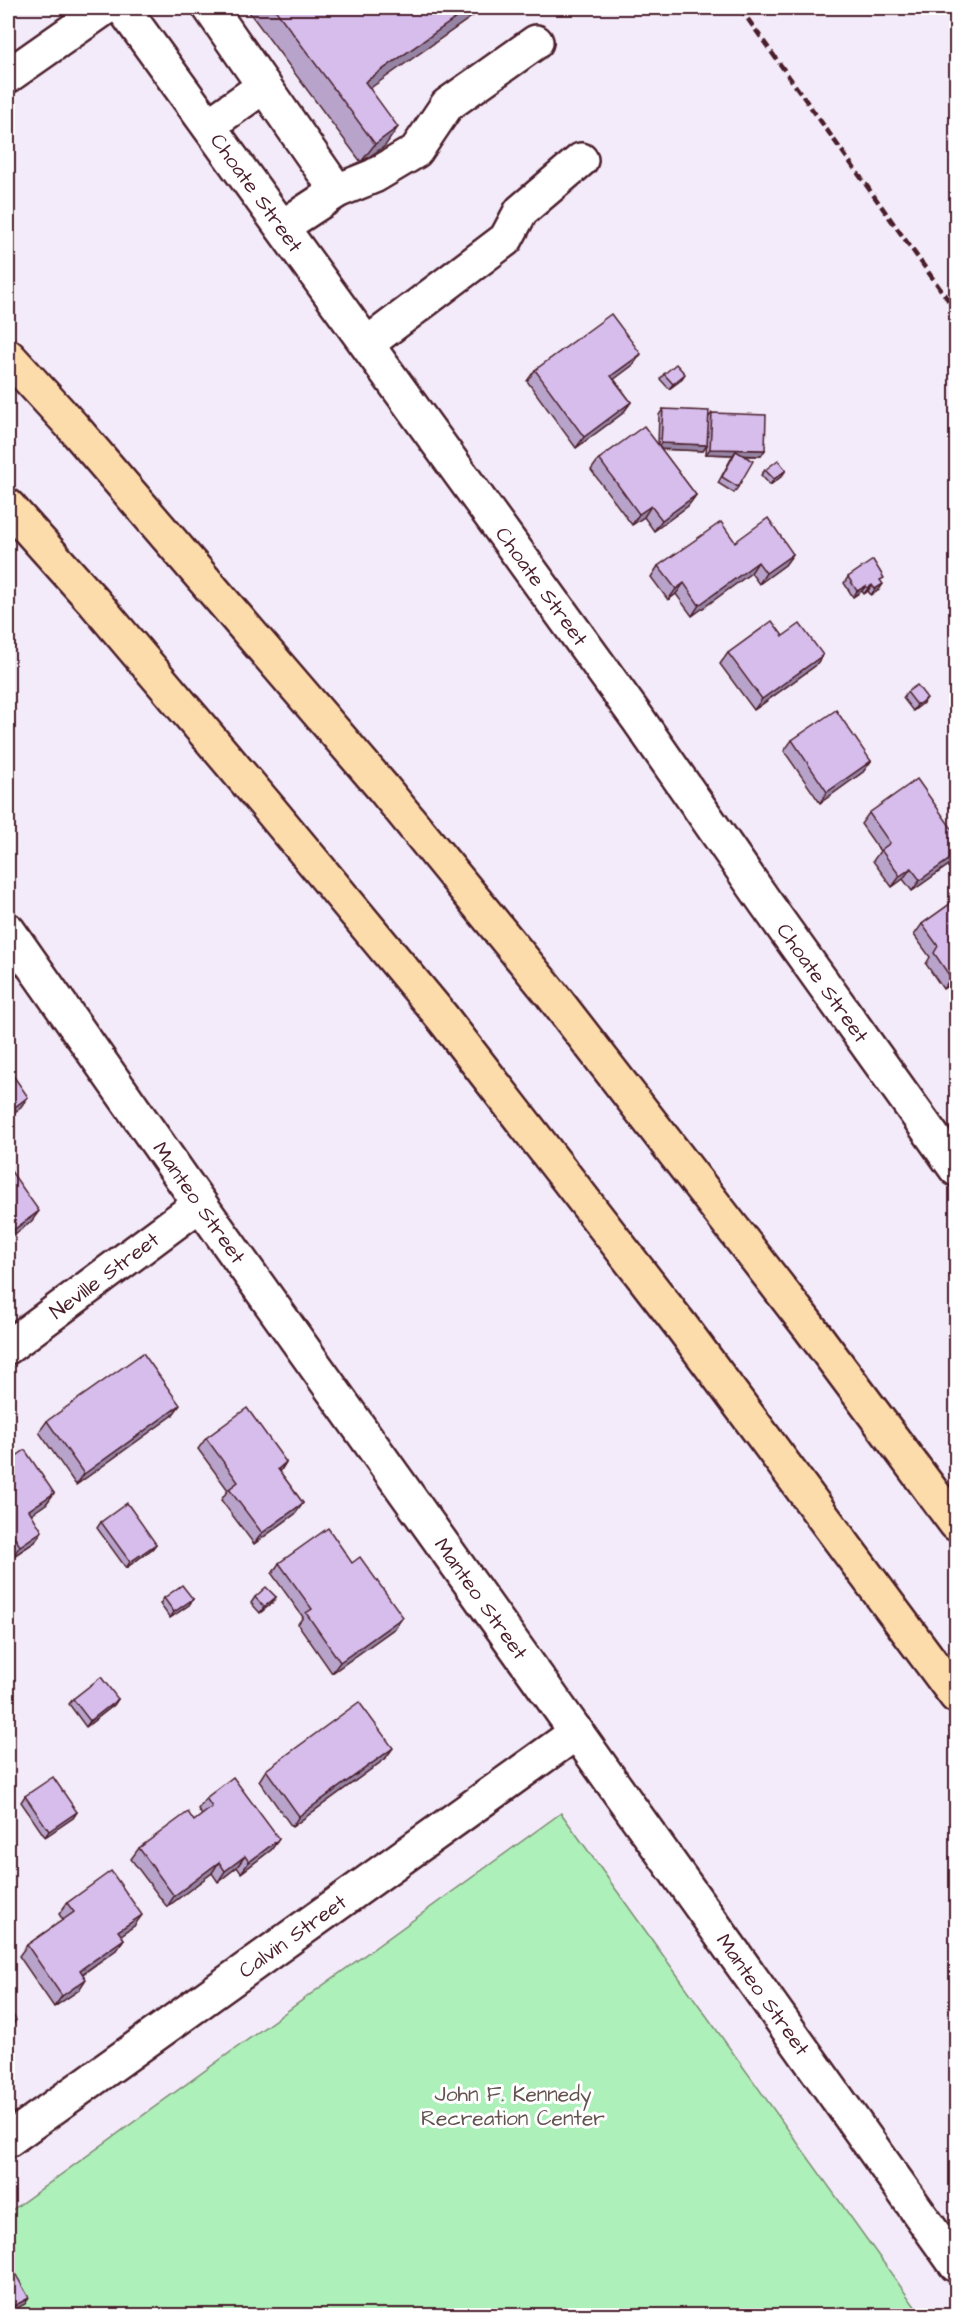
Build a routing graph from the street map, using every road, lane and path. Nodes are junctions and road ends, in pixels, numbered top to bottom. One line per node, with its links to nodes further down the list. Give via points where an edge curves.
1 (105, 8): 5 (street)
2 (123, 8): 7 (street, Choate Street)
3 (210, 8): 6 (street)
4 (537, 42): 9 (street, via 447,105 416,151 374,176)
5 (8, 76)
6 (264, 87): 7 (street); 9 (street)
7 (208, 125): 10 (street, Choate Street)
8 (581, 160): 11 (street, via 521,212 506,238)
9 (337, 191): 10 (street)
10 (282, 227): 11 (street, Choate Street)
11 (367, 344): 15 (street, Choate Street)
12 (8, 356): 18 (highway, via 376,779 552,995)
13 (8, 506): 19 (highway, via 110,621 442,1017 682,1327)
14 (8, 930): 16 (street, Manteo Street)
15 (957, 1169)
16 (200, 1204): 17 (street, Neville Street); 20 (street, Manteo Street)
17 (8, 1347)
18 (957, 1524)
19 (957, 1696)
20 (577, 1732): 21 (street, Calvin Street); 22 (street, Manteo Street)
21 (8, 2140)
22 (957, 2265)

